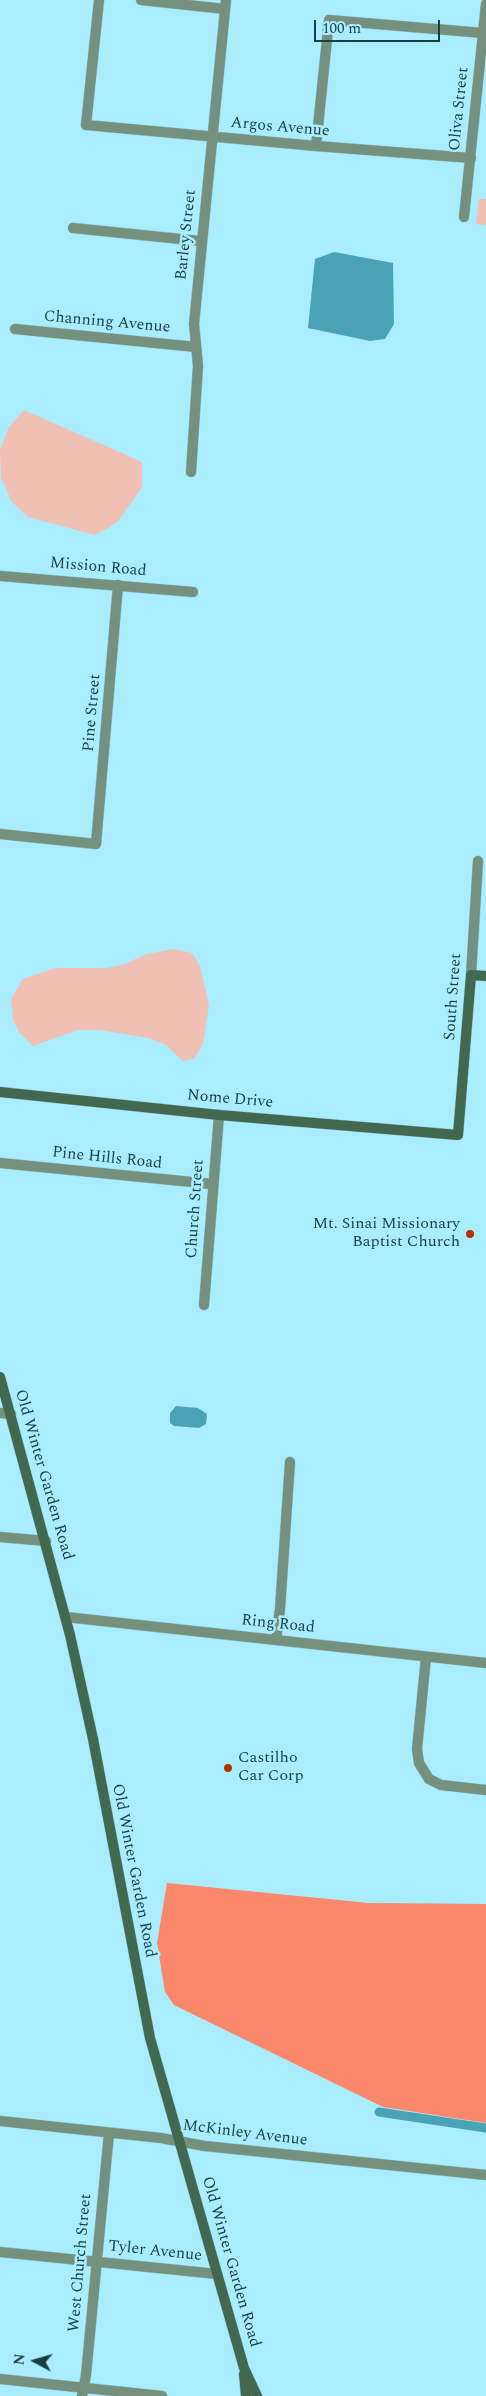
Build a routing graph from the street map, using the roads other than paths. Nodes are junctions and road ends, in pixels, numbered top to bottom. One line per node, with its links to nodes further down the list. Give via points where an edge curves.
1 (99, 0): 6 (street, Argos Avenue, via 86,125)
2 (141, 0): 4 (street)
3 (486, 4): 5 (street, Oliva Street)
4 (225, 5): 6 (street, Barley Street)
5 (483, 33): 7 (street, via 329,20); 8 (street, Oliva Street)
6 (212, 137): 7 (street, Argos Avenue); 11 (street, Barley Street)
7 (316, 146): 8 (street, Argos Avenue)
8 (471, 158): 9 (street, Oliva Street)
9 (464, 217)
10 (73, 228): 11 (street)
11 (200, 241): 13 (street, Barley Street, via 194,324)
12 (16, 330): 13 (street, Channing Avenue)
13 (196, 347): 14 (street, Barley Street, via 198,366)
14 (191, 472)
15 (0, 576): 16 (street, Mission Road)
16 (118, 584): 17 (street, Mission Road); 18 (street, Pine Street, via 96,844)
17 (193, 592)
18 (0, 834)
19 (478, 861): 20 (street, South Street)
20 (471, 975): 21 (main road); 24 (main road, South Street)
21 (486, 976)
22 (0, 1092): 23 (main road, Nome Drive)
23 (219, 1115): 24 (main road, Nome Drive); 26 (street, Church Street)
24 (458, 1135)
25 (0, 1163): 26 (street, Pine Hills Road)
26 (212, 1184): 27 (street, Church Street)
27 (204, 1305)
28 (0, 1377): 30 (main road, Old Winter Garden Road)
29 (0, 1413): 30 (street)
30 (11, 1414): 33 (main road, Old Winter Garden Road)
31 (290, 1462): 35 (street)
32 (0, 1537): 33 (street)
33 (46, 1541): 34 (main road, Old Winter Garden Road)
34 (66, 1617): 35 (street, Ring Road); 41 (main road, Old Winter Garden Road, via 150,2038)
35 (276, 1640): 36 (street, Ring Road)
36 (426, 1657): 37 (street, Ring Road); 38 (street, via 417,1749 424,1773 441,1785)
37 (486, 1663)
38 (486, 1790)
39 (0, 2122): 40 (street, McKinley Avenue)
40 (109, 2133): 41 (street, McKinley Avenue); 44 (street, West Church Street)
41 (180, 2142): 42 (street, McKinley Avenue); 45 (main road, Old Winter Garden Road)
42 (486, 2175)
43 (0, 2252): 44 (street, Tyler Avenue)
44 (96, 2262): 45 (street, Tyler Avenue); 48 (street, West Church Street)
45 (217, 2274): 46 (main road, Old Winter Garden Road)
46 (244, 2368): 50 (main road, Old Winter Garden Road); 51 (main road, Old Winter Garden Road)
47 (0, 2378): 48 (street)
48 (83, 2391): 49 (street)
49 (162, 2396)
50 (246, 2396)
51 (257, 2396)

